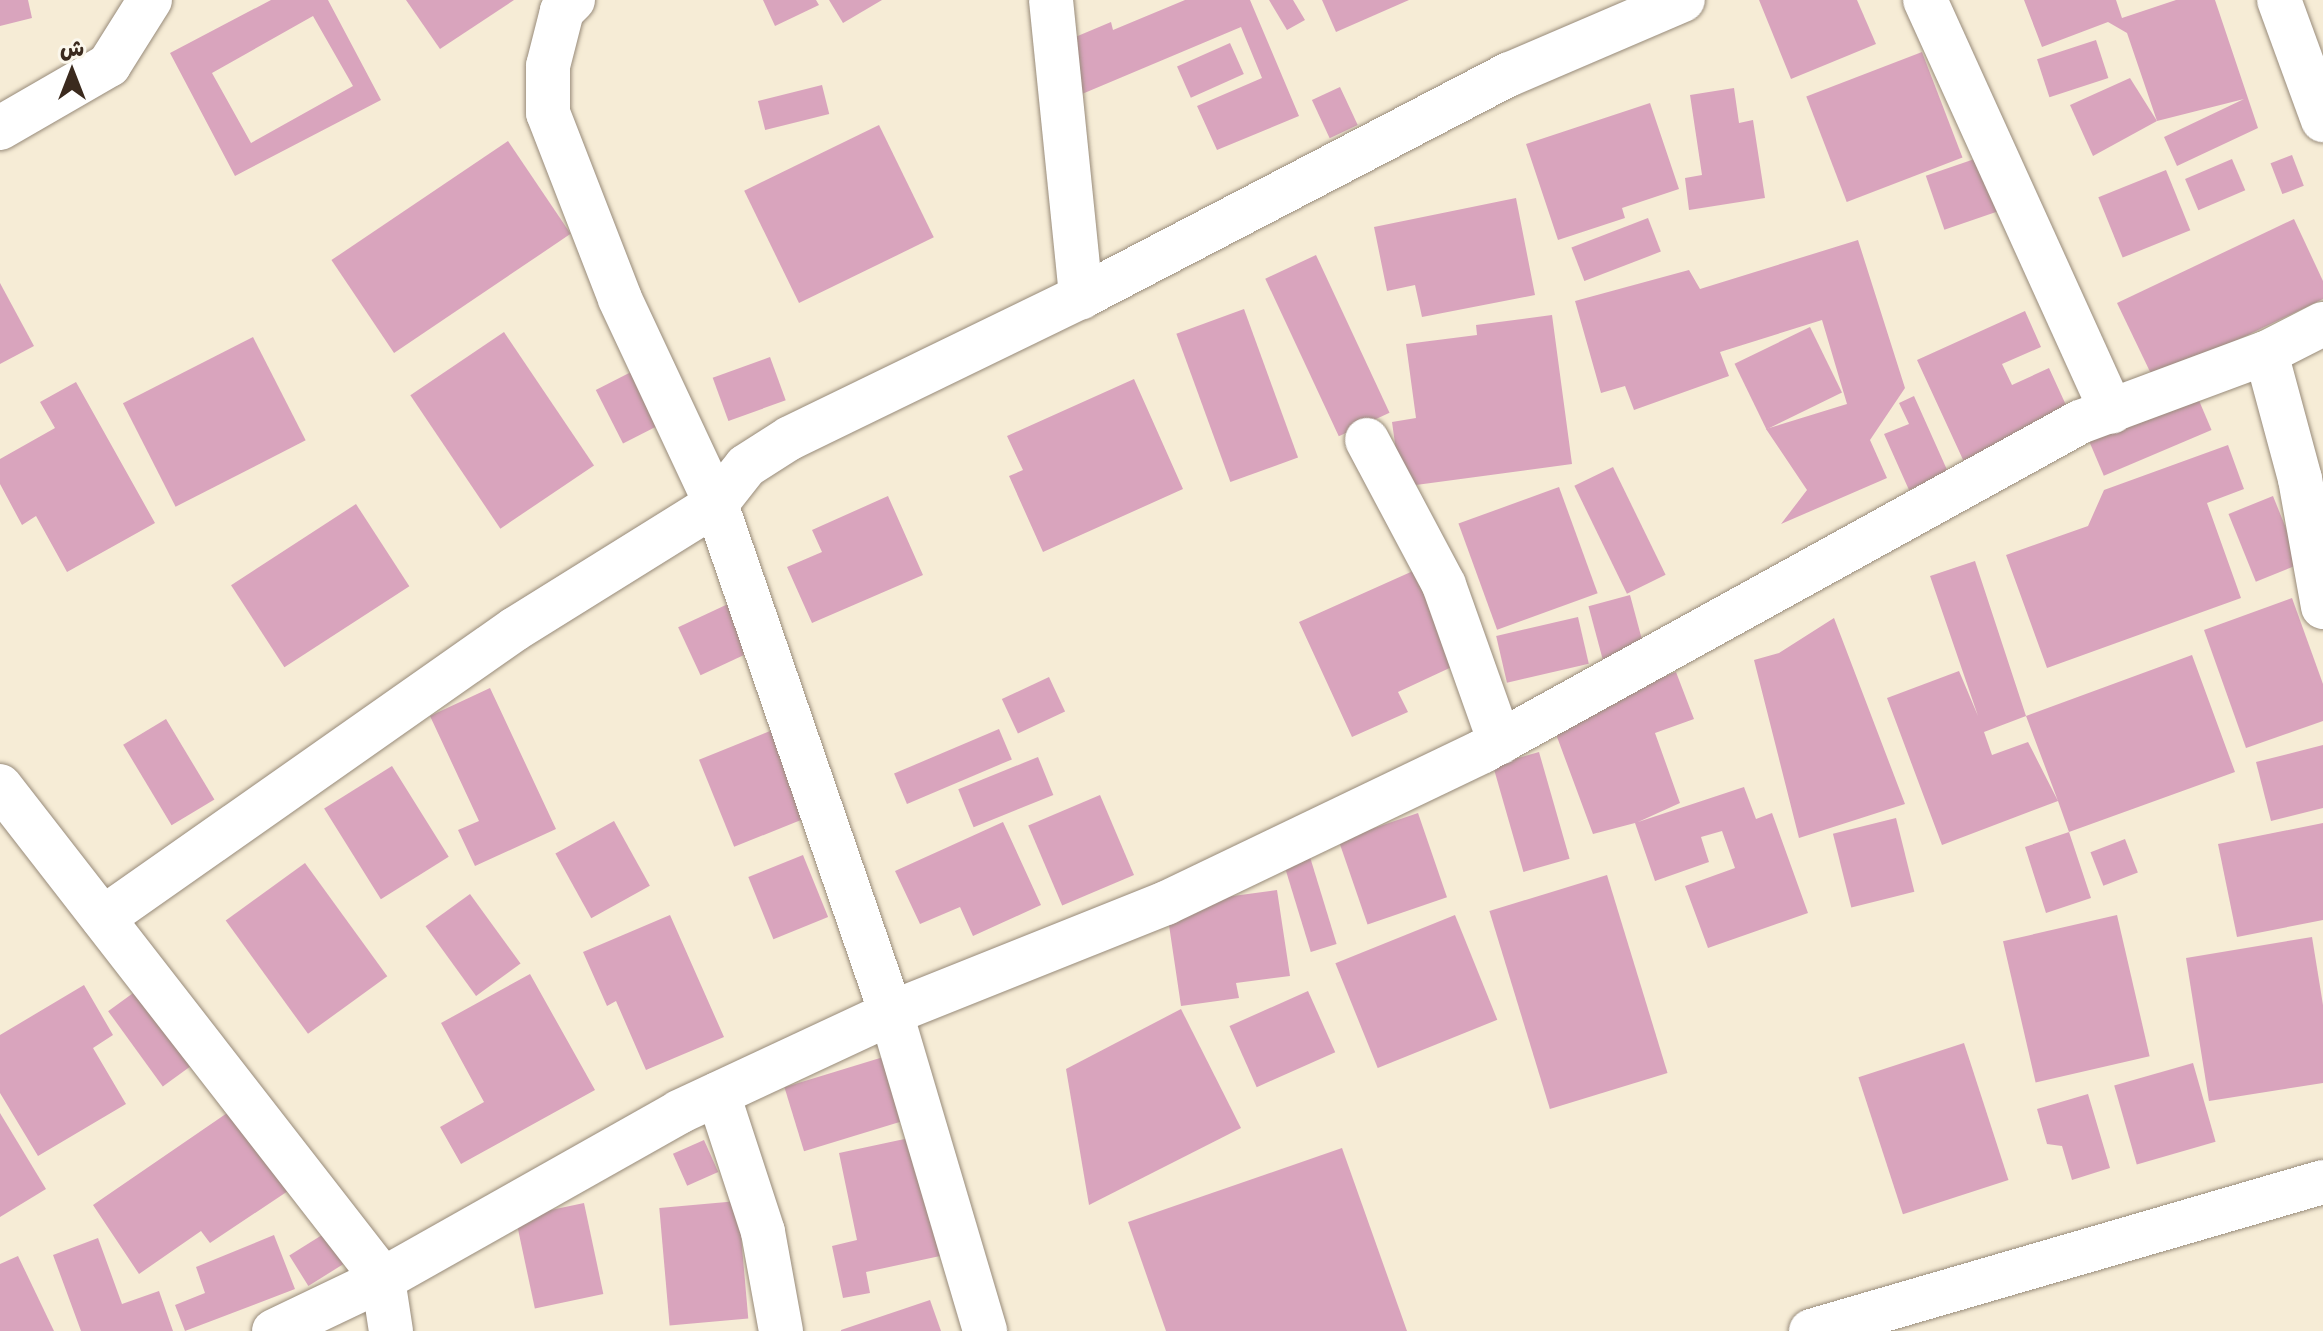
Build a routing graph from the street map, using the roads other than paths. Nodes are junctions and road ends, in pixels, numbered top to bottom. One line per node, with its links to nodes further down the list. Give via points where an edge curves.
1 (150, 0): 8 (street, via 109,65)
2 (573, 0): 14 (street, via 562,11 548,66 548,113 620,299)
3 (1051, 0): 9 (street)
4 (1683, 0): 9 (street, via 1510,74)
5 (1925, 0): 12 (street)
6 (2279, 0): 7 (street)
7 (2323, 120)
8 (0, 128)
9 (1081, 297): 14 (street, via 790,438 746,466)
10 (2323, 324): 11 (street)
11 (2266, 353): 12 (street); 15 (street, via 2300,479)
12 (2112, 412): 16 (street, via 2080,422)
13 (1367, 440): 16 (street, via 1444,585)
14 (716, 504): 18 (street, via 515,629); 19 (street)
15 (2323, 607)
16 (1500, 742): 19 (street, via 1166,903)
17 (0, 786): 18 (street)
18 (103, 918): 22 (street)
19 (891, 1013): 20 (street); 26 (street)
20 (718, 1094): 22 (street); 25 (street, via 763,1232)
21 (2323, 1182): 27 (street)
22 (383, 1279): 23 (street); 24 (street)
23 (274, 1331)
24 (391, 1331)
25 (781, 1331)
26 (985, 1331)
27 (1811, 1331)

